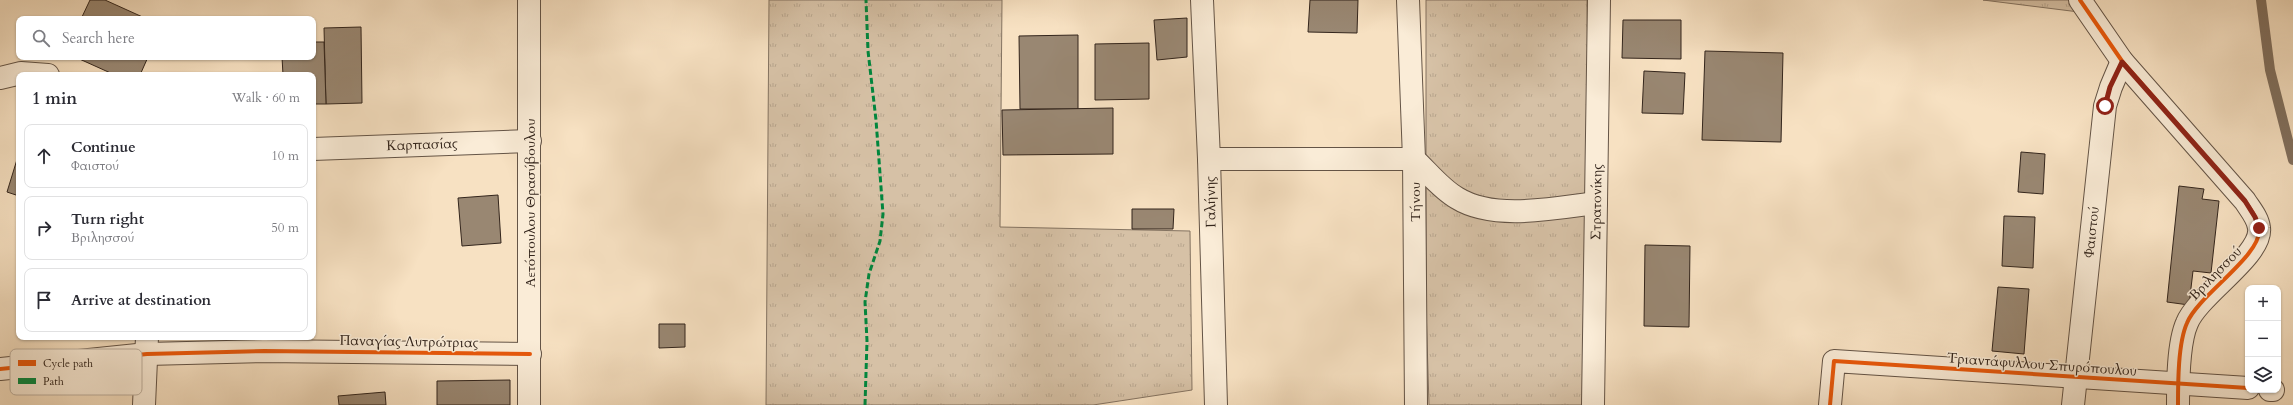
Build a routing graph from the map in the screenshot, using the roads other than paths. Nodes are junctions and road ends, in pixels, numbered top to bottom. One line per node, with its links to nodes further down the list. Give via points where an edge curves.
1 (529, 0): 9 (street, Αετόπουλου Θρασύβουλου)
2 (1202, 0): 11 (street, Γαλήνης)
3 (1408, 0): 12 (street, Τήνου)
4 (1599, 0): 13 (street, Στρατονίκης)
5 (2080, 0): 6 (street, Βριλησσού)
6 (2122, 62): 19 (street, Φαιστού, via 2110,87 2105,106); 20 (street, Βριλησσού, via 2245,201 2259,228 2256,243 2249,254 2190,316 2184,333)
7 (16, 74): 8 (street)
8 (0, 78)
9 (530, 141): 10 (street, Καρπασίας); 16 (street, Αετόπουλου Θρασύβουλου)
10 (316, 149)
11 (1209, 159): 12 (street); 25 (street, Γαλήνης)
12 (1414, 159): 13 (street, via 1457,198 1488,210 1550,208); 27 (street, Τήνου)
13 (1596, 203): 28 (street, Στρατονίκης)
14 (147, 346): 15 (street, Παναγίας Λυτρώτριας); 16 (street, Παναγίας Λυτρώτριας); 22 (street)
15 (128, 349)
16 (530, 354): 23 (street, Αετόπουλου Θρασύβουλου)
17 (10, 367): 18 (street, Παναγίας Λυτρώτριας)
18 (0, 369)
19 (2076, 377): 20 (street, Τριαντάφυλλου Σπυρόπουλου); 29 (street, Τριαντάφυλλου Σπυρόπουλου, via 1834,361); 30 (street, Φαιστού)
20 (2178, 384): 21 (street, Τριαντάφυλλου Σπυρόπουλου); 31 (street, Βριλησσού)
21 (2245, 388)
22 (144, 405)
23 (529, 405)
24 (1211, 405): 25 (street)
25 (1216, 405): 26 (street)
26 (1222, 405)
27 (1416, 405)
28 (1594, 405)
29 (1830, 405)
30 (2073, 405)
31 (2178, 405)

